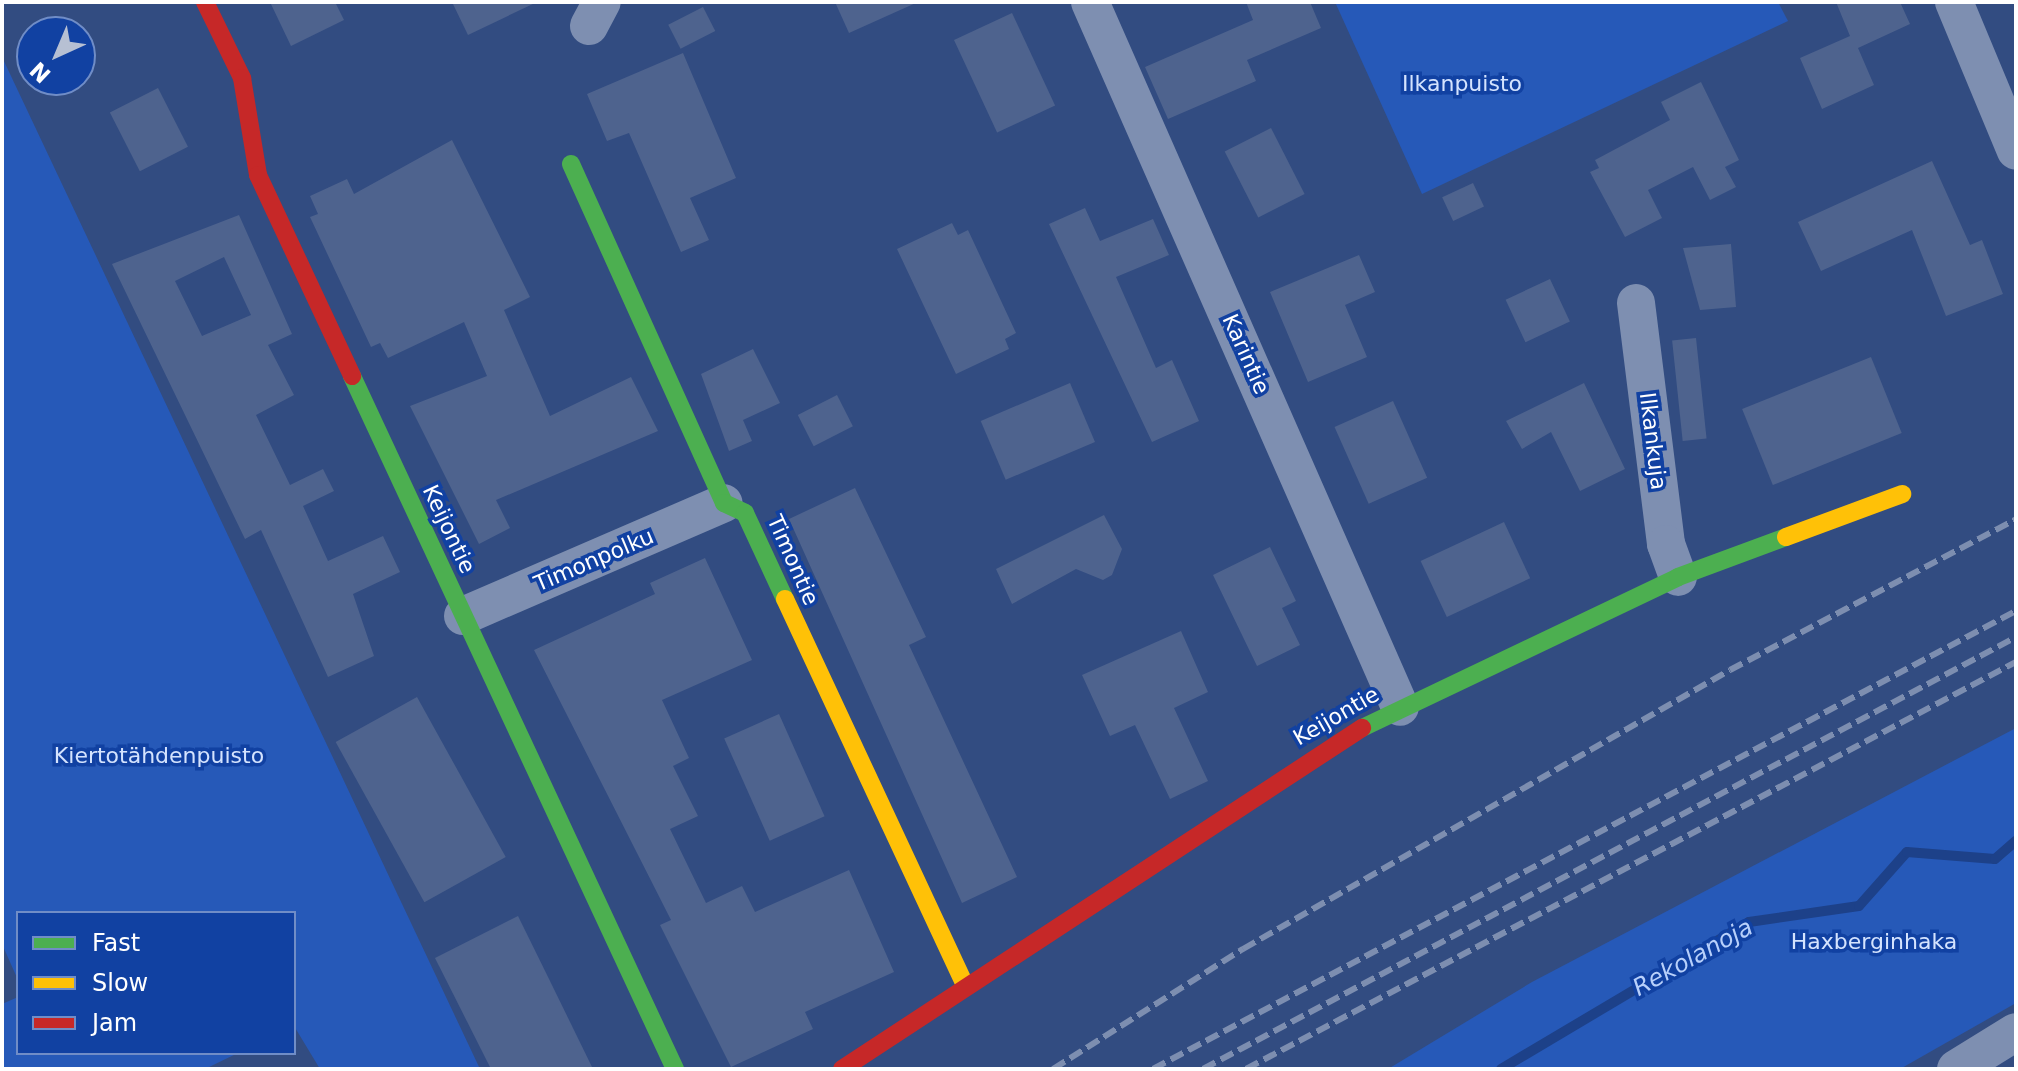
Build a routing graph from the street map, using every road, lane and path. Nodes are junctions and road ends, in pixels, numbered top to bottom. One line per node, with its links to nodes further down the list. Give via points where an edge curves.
1 (205, 2): 10 (street, Keijontie, via 242,78 258,175)
2 (1090, 2): 11 (street, Karintie)
3 (1954, 2): 4 (street)
4 (2016, 151)
5 (571, 164): 8 (street, Timontie)
6 (1636, 303): 9 (street, Ilkankuja, via 1666,544)
7 (1902, 494): 9 (street, Keijontie)
8 (724, 503): 10 (street, Timonpolku); 12 (street, Timontie, via 745,513)
9 (1678, 577): 11 (street, Keijontie)
10 (463, 616): 14 (street, Keijontie)
11 (1400, 707): 12 (street, Keijontie, via 1327,747)
12 (965, 985): 15 (street, Keijontie)
13 (2016, 1032): 16 (street)
14 (675, 1069)
15 (842, 1069)
16 (1956, 1069)

